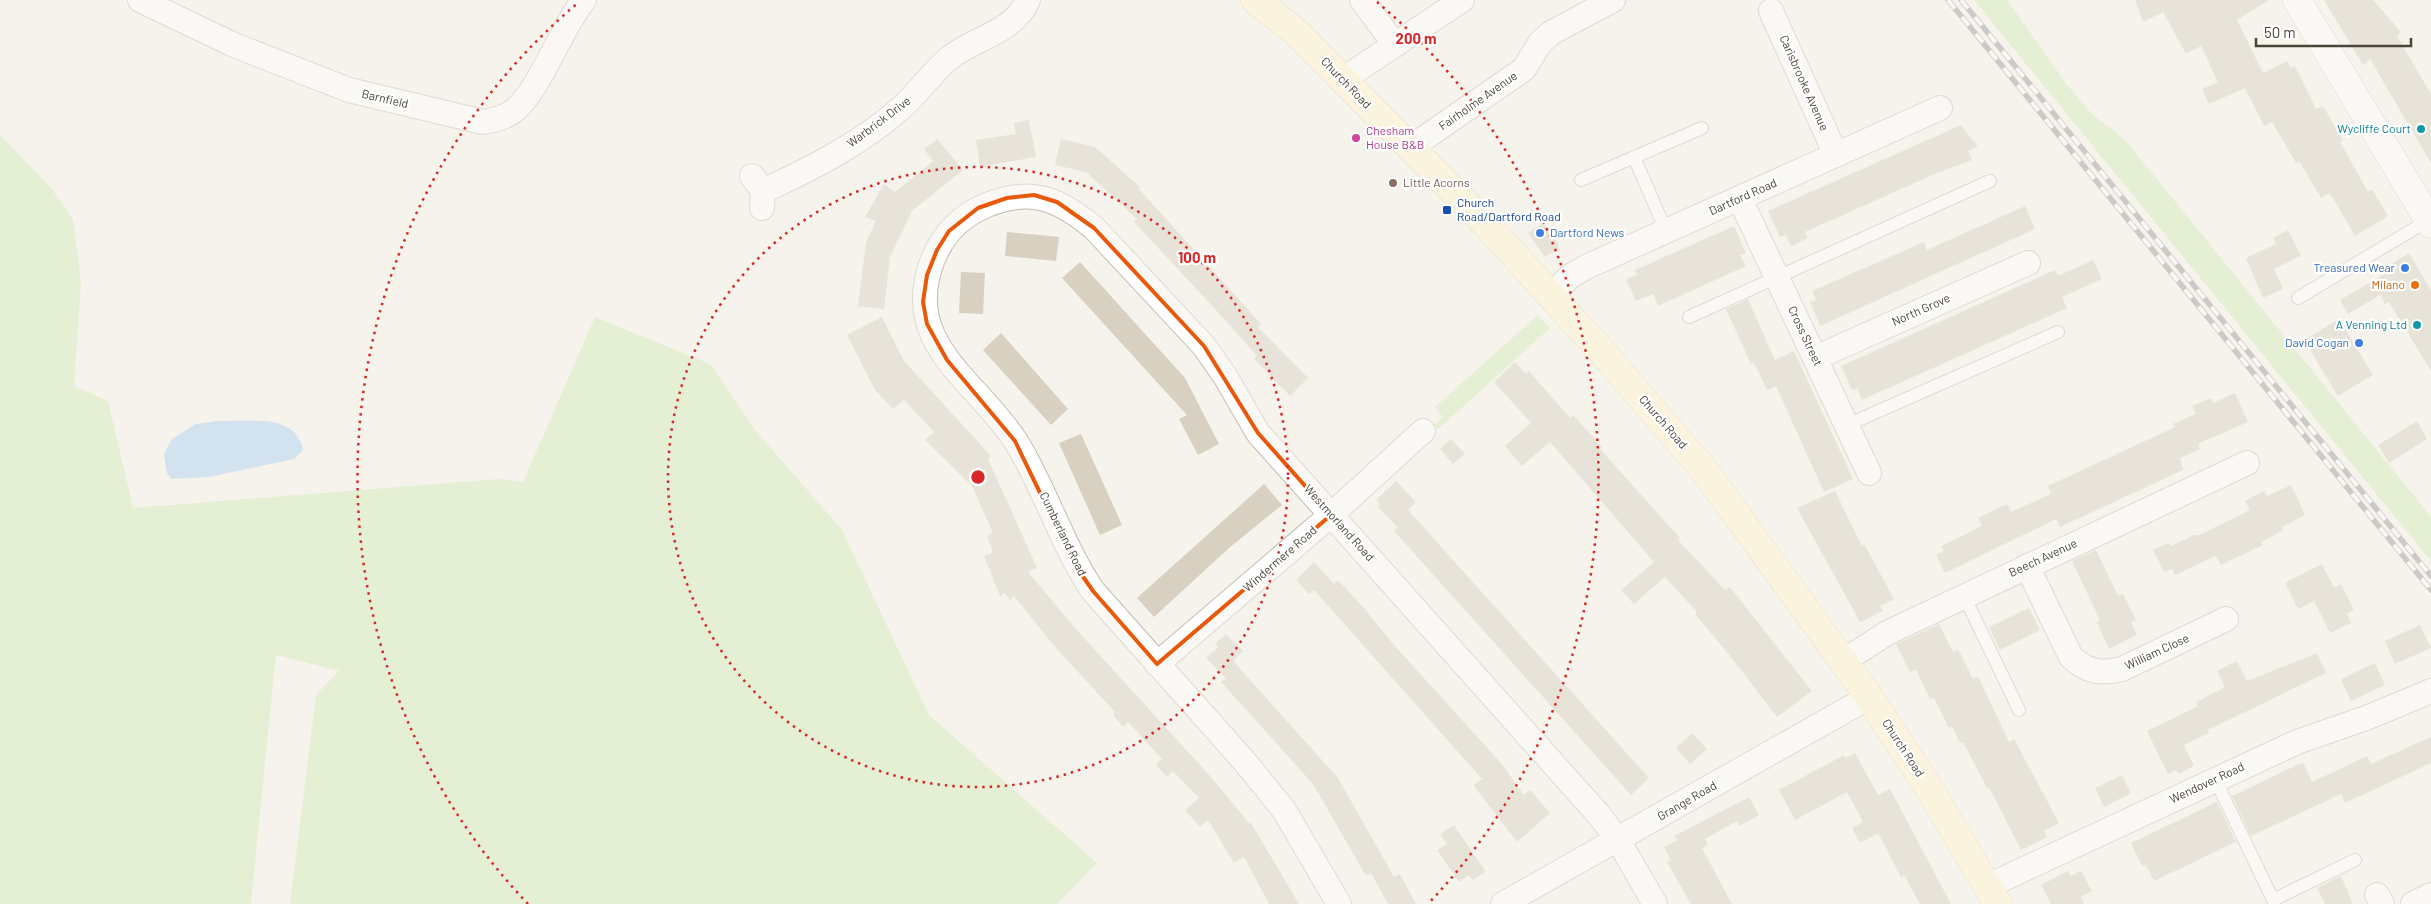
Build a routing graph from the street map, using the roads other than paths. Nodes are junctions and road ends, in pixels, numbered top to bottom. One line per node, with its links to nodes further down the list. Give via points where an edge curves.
1 (140, 0): 2 (street, Barnfield, via 234,44 349,90 483,122 499,119 514,111 528,95)
2 (584, 0)
3 (1028, 0): 19 (street, Warbrick Drive, via 1012,23 948,60 912,98 838,154)
4 (1256, 0): 11 (main road, Church Road, via 1296,32)
5 (1362, 0): 10 (street)
6 (1462, 0): 10 (street)
7 (1613, 0): 14 (street, Fairholme Avenue, via 1551,33 1540,43 1524,69)
8 (2297, 0): 22 (street)
9 (1771, 11): 15 (street, Carisbrooke Avenue)
10 (1395, 45): 11 (street)
11 (1342, 80): 14 (main road, Church Road)
12 (1940, 108): 15 (street, Dartford Road)
13 (1702, 128): 16 (lane)
14 (1412, 150): 26 (main road, Church Road)
15 (1836, 155): 20 (street, Dartford Road)
16 (1634, 157): 17 (lane); 23 (lane)
17 (1581, 180)
18 (1990, 181): 25 (lane)
19 (759, 192)
20 (1740, 199): 23 (street, Dartford Road); 25 (street, Cross Street)
21 (993, 202): 35 (street, Westmorland Road, via 1034,196 1057,202 1094,228 1204,346 1258,434); 40 (street, Cumberland Road, via 949,230 936,250 927,275 923,302 927,324 947,360 1015,441 1028,462 1075,565 1092,591)
22 (2430, 221): 27 (lane)
23 (1666, 231): 26 (street, Dartford Road, via 1577,272)
24 (2028, 262): 30 (street, North Grove)
25 (1778, 278): 28 (lane); 30 (street, Cross Street)
26 (1552, 295): 39 (main road, Church Road, via 1704,470)
27 (2298, 298)
28 (1689, 317)
29 (2058, 332): 31 (lane)
30 (1815, 358): 31 (street, Cross Street)
31 (1846, 425): 34 (street, Cross Street)
32 (1424, 431): 35 (street, Windermere Road)
33 (2247, 462): 36 (street, Beech Avenue)
34 (1869, 473)
35 (1331, 515): 40 (street, Windermere Road); 45 (street, Westmorland Road, via 1580,793)
36 (2027, 566): 37 (street, Beech Avenue); 38 (street, William Close, via 2070,657 2094,672 2122,669)
37 (1964, 596): 39 (street, Beech Avenue, via 1886,633); 43 (lane)
38 (2226, 619)
39 (1844, 661): 42 (main road, Church Road)
40 (1157, 664): 50 (street, Cumberland Road, via 1284,810)
41 (2431, 691): 44 (street, Wendover Road, via 2297,742)
42 (1869, 697): 45 (street, Grange Road); 47 (main road, Church Road)
43 (2019, 710)
44 (2215, 779): 47 (street, Wendover Road); 49 (lane)
45 (1618, 840): 51 (street, Grange Road); 52 (street, Westmorland Road)
46 (2356, 860): 49 (lane)
47 (1993, 895)
48 (2431, 895): 53 (street)
49 (2268, 902)
50 (1339, 904)
51 (1504, 904)
52 (1655, 904)
53 (2413, 904)

